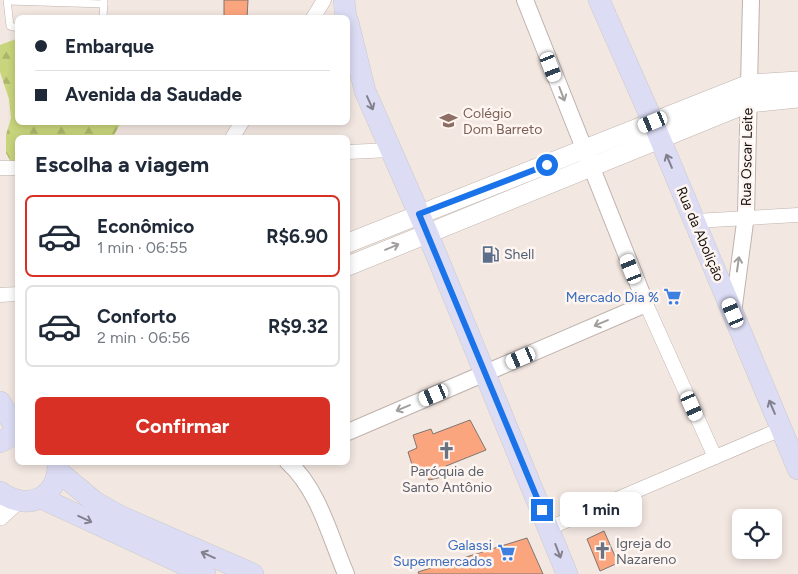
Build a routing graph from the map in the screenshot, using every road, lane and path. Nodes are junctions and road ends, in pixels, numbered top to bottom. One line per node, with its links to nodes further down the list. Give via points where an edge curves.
1 (8, 0): 7 (lane); 11 (lane, via 10,26)
2 (324, 0): 9 (street)
3 (344, 0): 10 (main road)
4 (525, 0): 20 (street, one-way to 20)
5 (599, 0): 17 (main road, Rua da Abolição)
6 (751, 0): 15 (street, Rua Oscar Leite)
7 (104, 2): 8 (lane)
8 (103, 15)
9 (314, 15)
10 (346, 15)
11 (15, 27)
12 (350, 39): 13 (main road)
13 (354, 73): 18 (main road, one-way to 18)
14 (798, 81): 15 (main road)
15 (748, 94): 16 (main road); 17 (main road); 24 (street, Rua Oscar Leite)
16 (798, 98)
17 (657, 130): 20 (main road); 25 (main road, Rua da Abolição, one-way to 17)
18 (391, 150): 19 (street); 26 (main road)
19 (350, 152)
20 (587, 159): 26 (main road); 31 (street)
21 (0, 168): 22 (street)
22 (15, 168)
23 (798, 215): 24 (street)
24 (745, 219): 25 (street); 32 (street, Rua Oscar Leite, one-way to 24)
25 (695, 221): 32 (main road, Rua da Abolição)
26 (423, 223): 27 (main road); 28 (main road, one-way to 26); 33 (main road)
27 (350, 243)
28 (350, 265)
29 (15, 294): 30 (street)
30 (0, 295)
31 (646, 304): 33 (street, one-way to 33); 40 (street)
32 (733, 313): 36 (main road, Rua da Abolição, one-way to 32)
33 (485, 373): 37 (street, one-way to 37); 47 (main road)
34 (0, 402): 35 (main road)
35 (15, 428)
36 (781, 429): 40 (street); 43 (main road, Rua da Abolição)
37 (350, 431)
38 (15, 434): 39 (main road)
39 (0, 442)
40 (715, 457): 47 (street)
41 (291, 465): 50 (street, via 309,487)
42 (59, 467): 45 (main road, via 55,483); 49 (main road, one-way to 42, via 122,517 96,502)
43 (798, 468)
44 (8, 497): 45 (main road, via 30,502); 46 (main road)
45 (40, 498): 48 (main road, one-way to 48)
46 (0, 516)
47 (549, 528): 51 (main road, one-way to 51)
48 (205, 574)
49 (253, 574)
50 (346, 574)
51 (567, 574)

